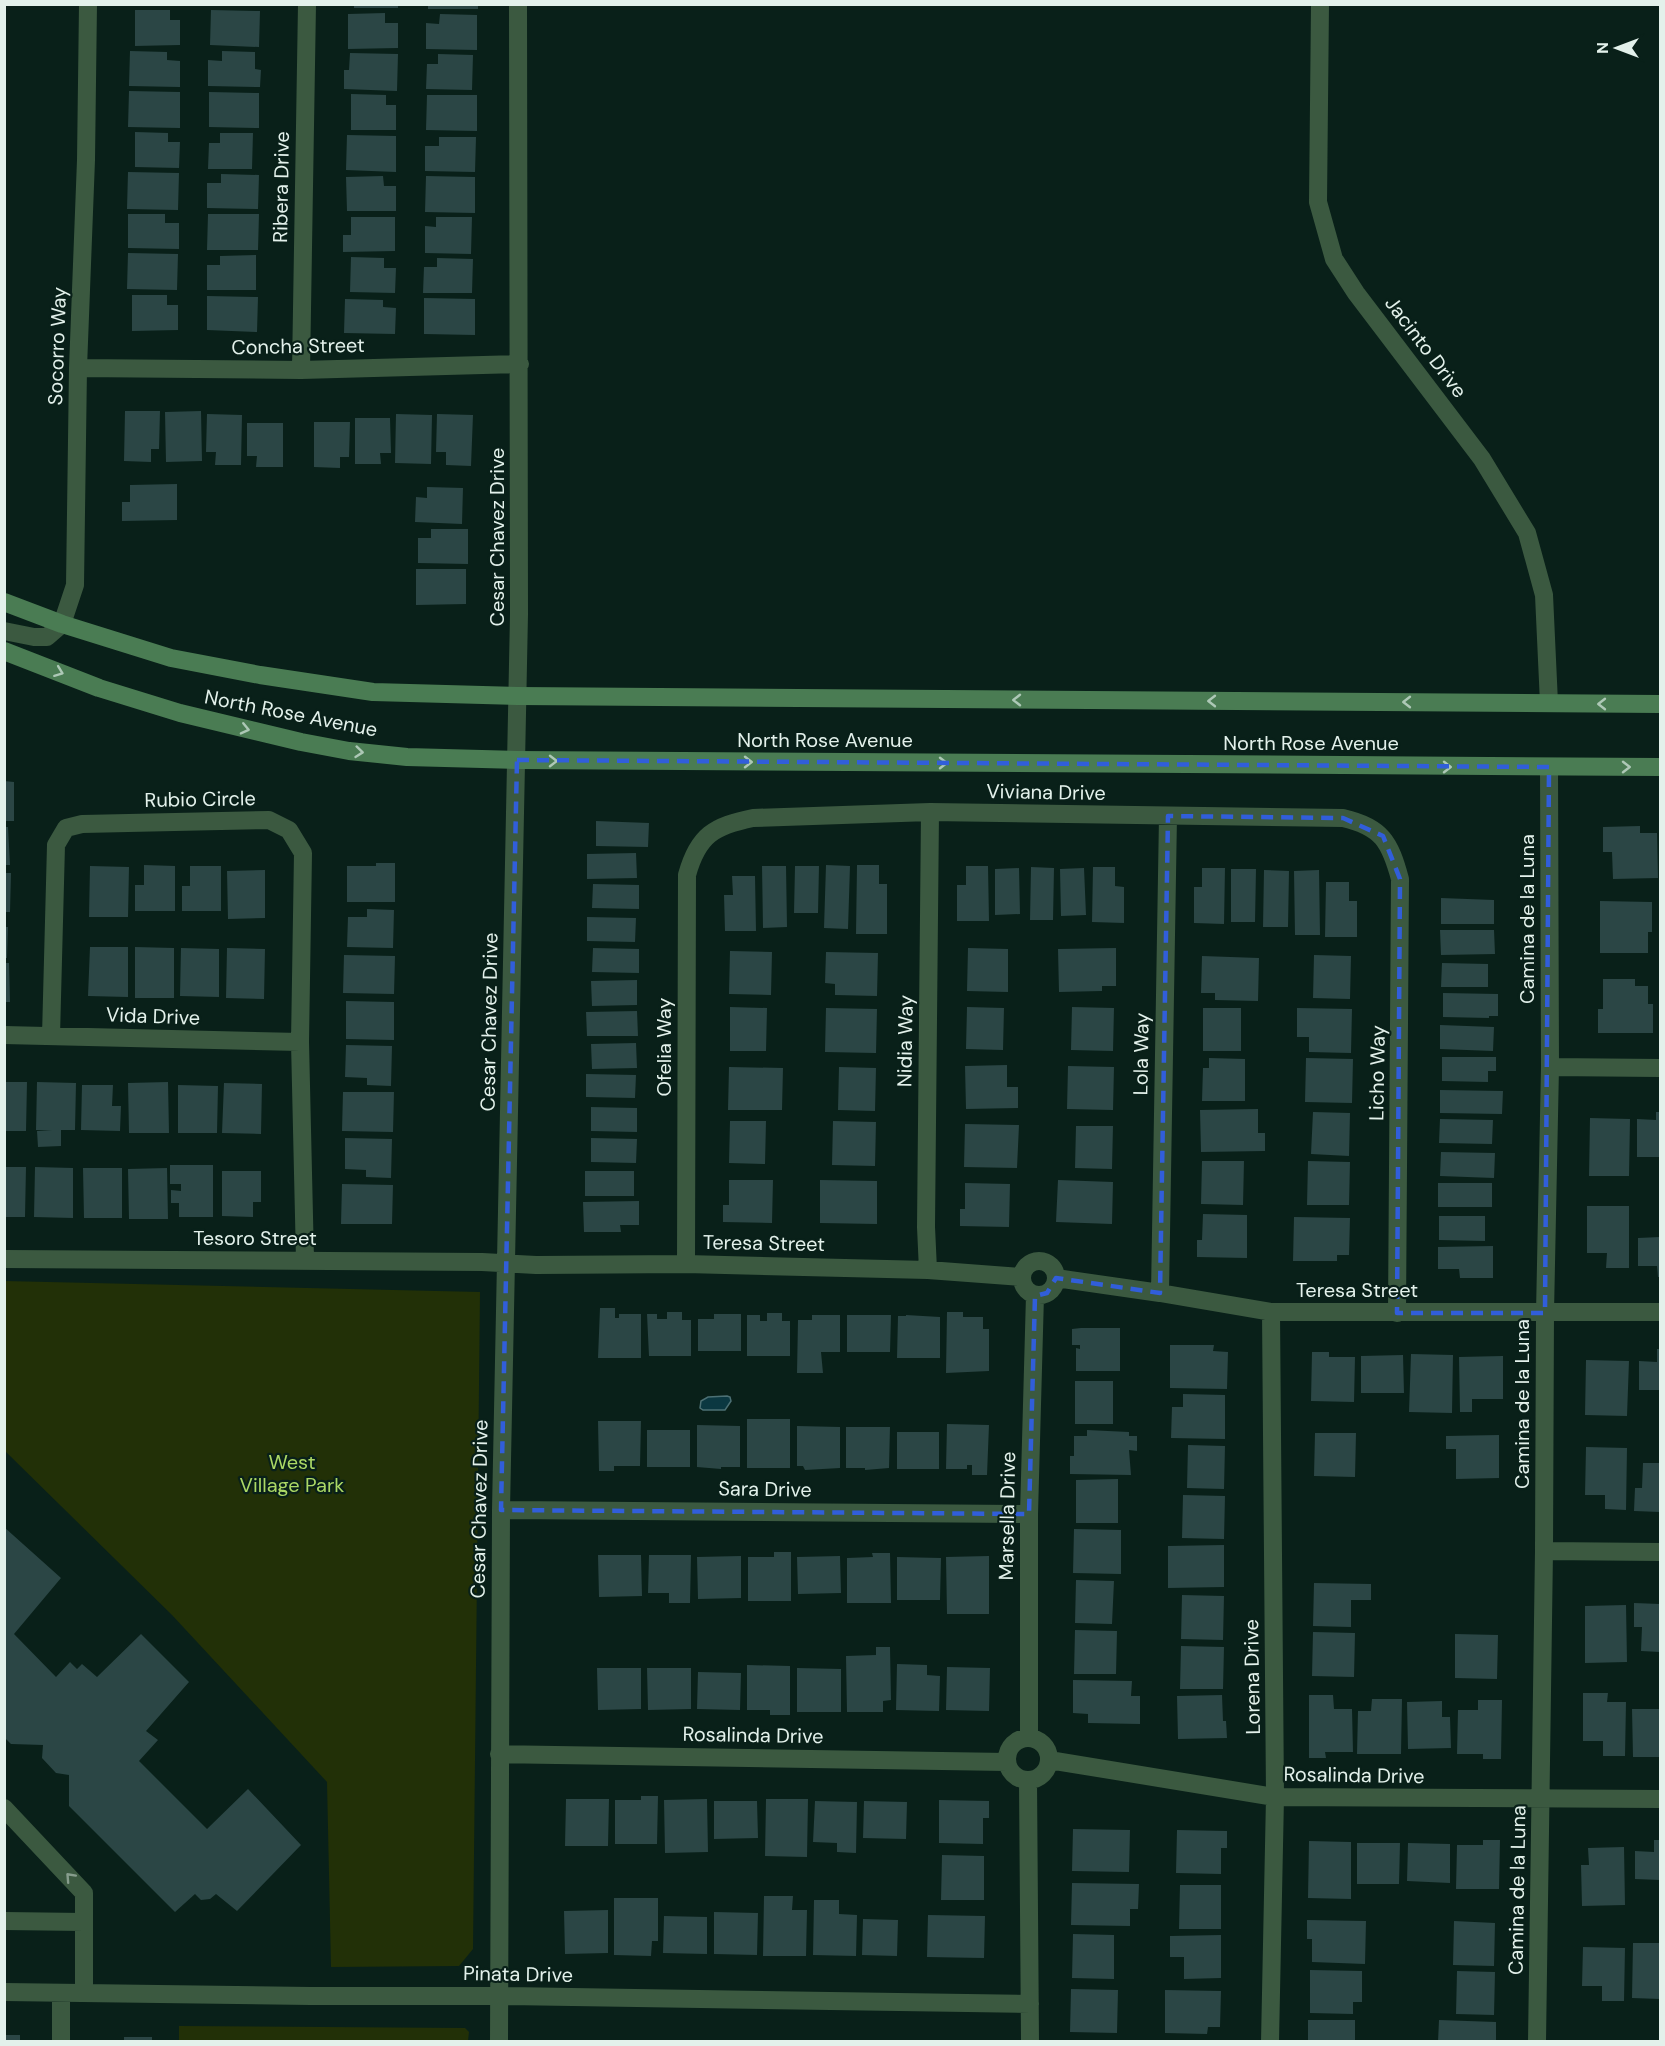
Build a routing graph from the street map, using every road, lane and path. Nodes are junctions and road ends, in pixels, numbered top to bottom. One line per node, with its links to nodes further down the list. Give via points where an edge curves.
1 (88, 4): 6 (street, Socorro Way)
2 (307, 4): 7 (street, Ribera Drive)
3 (518, 4): 5 (street, Cesar Chavez Drive)
4 (1320, 4): 13 (street, Jacinto Drive, via 1318,202 1334,259 1356,294 1482,459 1527,533 1544,595)
5 (520, 364): 7 (street, Concha Street); 12 (street, Cesar Chavez Drive)
6 (78, 368): 7 (street, Concha Street); 9 (street, Socorro Way, via 75,585)
7 (301, 370)
8 (4, 602): 9 (main road, North Rose Avenue)
9 (62, 624): 10 (street, via 47,637); 12 (main road, North Rose Avenue, via 171,658 260,675 373,692)
10 (4, 631)
11 (4, 651): 15 (main road, North Rose Avenue, one-way to 15, via 99,688 180,713 301,741 407,757)
12 (518, 696): 13 (main road, North Rose Avenue, one-way to 12); 15 (street, Cesar Chavez Drive)
13 (1549, 704): 14 (main road, North Rose Avenue, one-way to 13)
14 (1660, 704)
15 (517, 760): 16 (main road, North Rose Avenue, one-way to 16); 29 (street, Cesar Chavez Drive)
16 (1549, 767): 17 (main road, North Rose Avenue, one-way to 17); 25 (street, Camina de la Luna)
17 (1660, 767)
18 (930, 812): 19 (street, Viviana Drive); 20 (street, Viviana Drive, via 753,818 726,824); 31 (street, Nidia Way)
19 (1168, 816): 21 (street, Viviana Drive, via 1343,818 1360,822); 34 (street, Lola Way)
20 (707, 836): 30 (street, Ofelia Way, via 692,858 687,875)
21 (1383, 836): 38 (street, Licho Way, via 1393,853 1400,879)
22 (4, 1035): 23 (street, Vida Drive)
23 (51, 1035): 24 (street, Vida Drive); 24 (street, Rubio Circle, via 56,845 66,828 82,824 269,820 289,830 303,853)
24 (300, 1042): 28 (street, Rubio Circle)
25 (1550, 1067): 26 (street); 39 (street, Camina de la Luna)
26 (1660, 1068)
27 (4, 1259): 28 (street, Tesoro Street)
28 (305, 1260): 29 (street, Tesoro Street)
29 (506, 1262): 30 (street, Teresa Street); 40 (street, Cesar Chavez Drive)
30 (686, 1264): 31 (street, Teresa Street)
31 (927, 1270): 32 (street, Teresa Street)
32 (1022, 1277): 33 (street, via 1026,1266 1039,1260 1051,1266); 35 (street, via 1024,1287)
33 (1056, 1278): 34 (street, Teresa Street); 35 (street, via 1047,1293)
34 (1160, 1293): 36 (street, Teresa Street)
35 (1035, 1294): 41 (street, Marsella Drive)
36 (1271, 1312): 38 (street, Teresa Street); 49 (street, Lorena Drive)
37 (1660, 1312): 39 (street, Teresa Street)
38 (1397, 1313): 39 (street, Teresa Street)
39 (1545, 1313): 42 (street, Camina de la Luna)
40 (501, 1509): 41 (street, Sara Drive); 45 (street, Cesar Chavez Drive)
41 (1029, 1514): 44 (street, Marsella Drive)
42 (1544, 1551): 43 (street); 50 (street, Camina de la Luna)
43 (1660, 1552)
44 (1029, 1738): 46 (street, via 1044,1745); 47 (street, via 1012,1745)
45 (499, 1754): 47 (street, Rosalinda Drive); 58 (street, Cesar Chavez Drive)
46 (1049, 1760): 48 (street, via 1038,1778); 49 (street, Rosalinda Drive)
47 (1007, 1762): 48 (street, via 1018,1778)
48 (1028, 1780): 59 (street)
49 (1275, 1797): 50 (street, Rosalinda Drive); 63 (street, Lorena Drive)
50 (1541, 1799): 51 (street, Rosalinda Drive); 64 (street, Camina de la Luna)
51 (1660, 1799)
52 (4, 1808): 54 (street, one-way to 52, via 84,1893)
53 (4, 1921): 54 (street)
54 (84, 1922): 57 (street)
55 (4, 1992): 56 (street, Pinata Drive)
56 (61, 1993): 57 (street, Pinata Drive); 60 (street)
57 (84, 1993): 58 (street, Pinata Drive)
58 (500, 1996): 59 (street, Pinata Drive); 61 (street, Cesar Chavez Drive)
59 (1030, 2004): 62 (street)
60 (61, 2042)
61 (499, 2042)
62 (1030, 2042)
63 (1270, 2042)
64 (1537, 2042)

